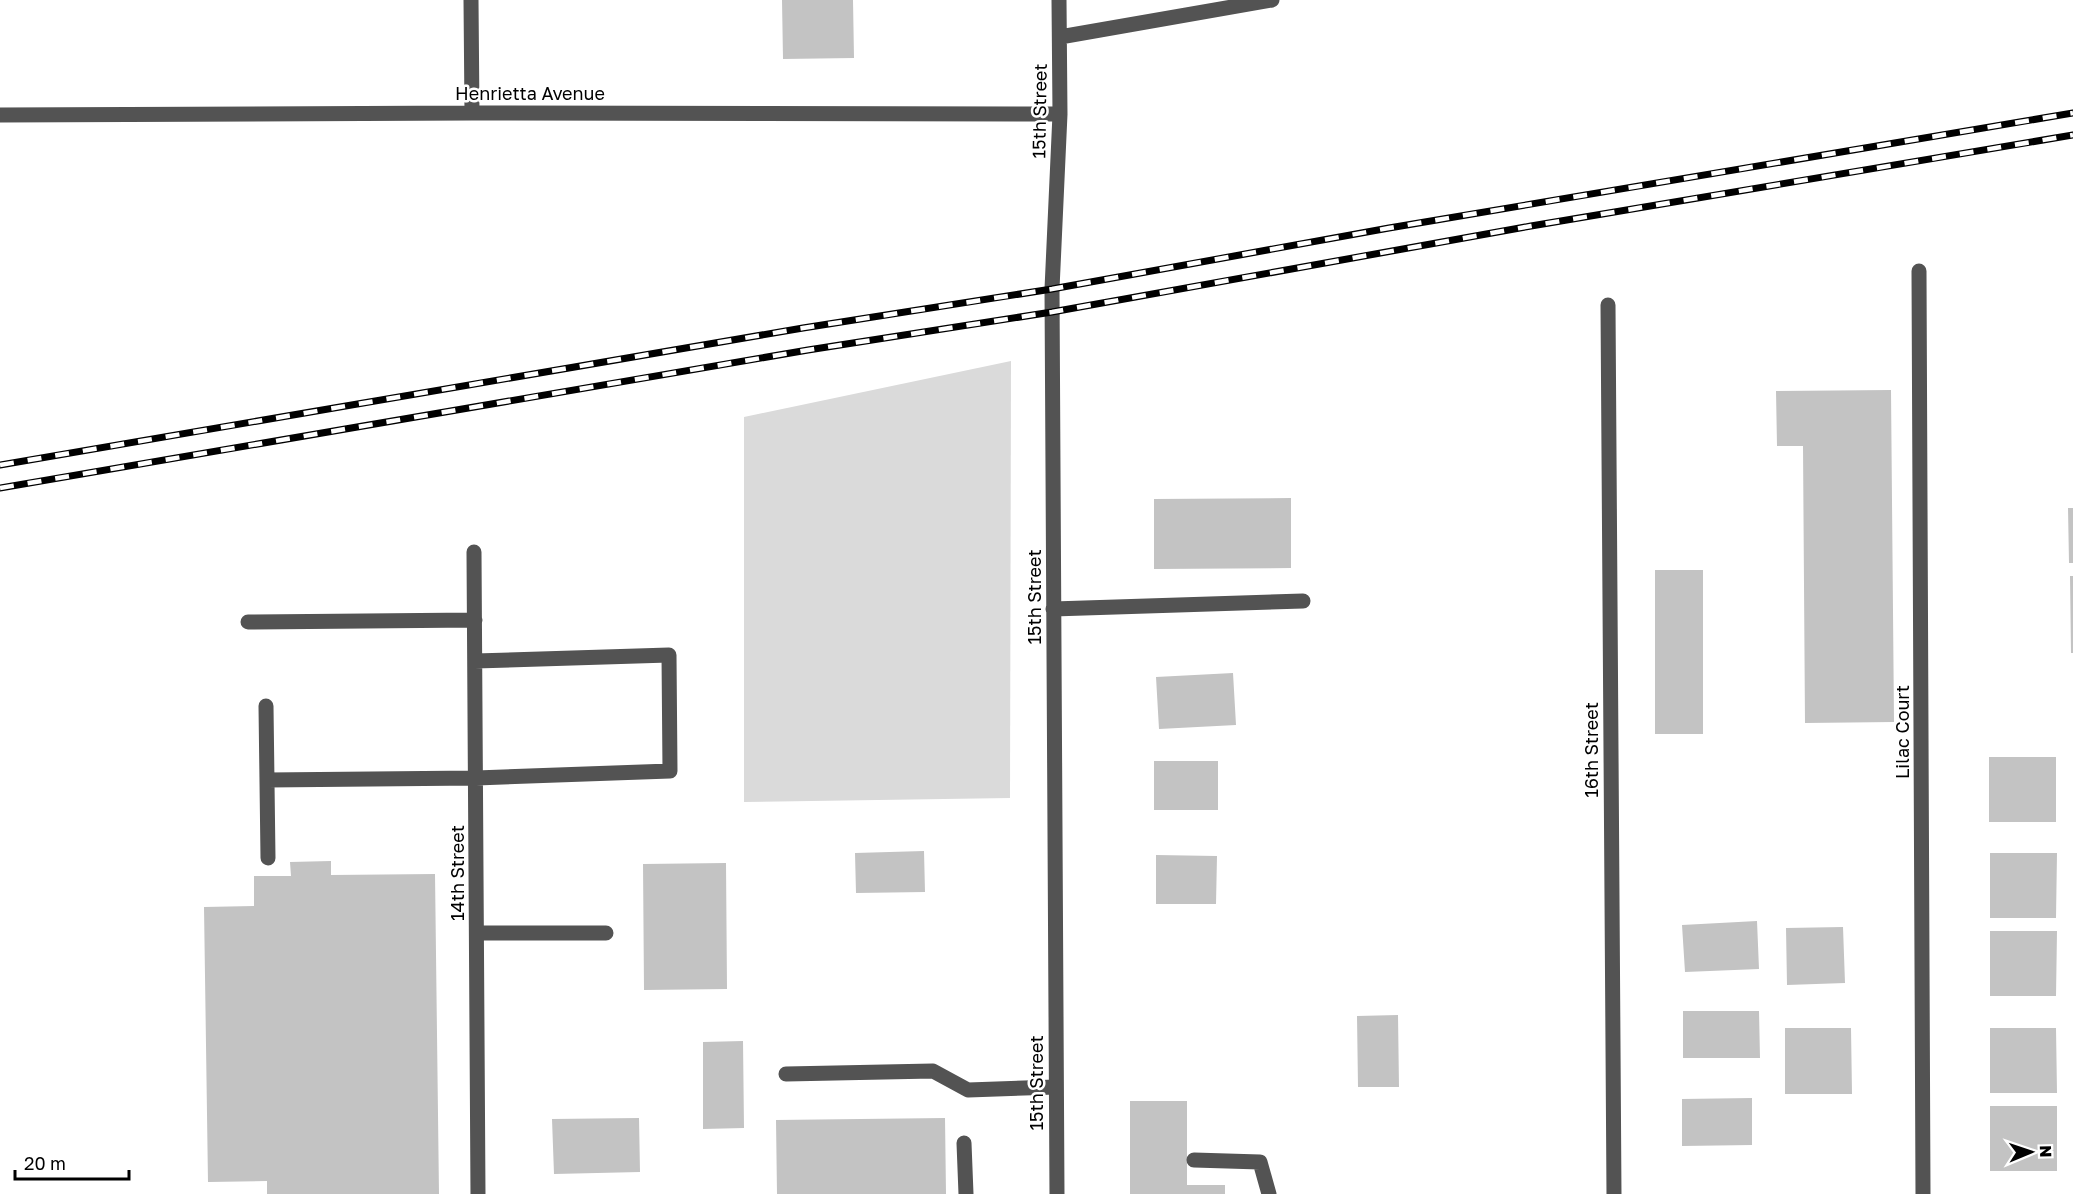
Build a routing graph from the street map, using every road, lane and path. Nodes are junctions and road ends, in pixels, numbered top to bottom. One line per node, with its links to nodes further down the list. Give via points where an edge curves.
1 (471, 0): 5 (street)
2 (1059, 0): 4 (street, 15th Street)
3 (1272, 0): 4 (street)
4 (1060, 38): 6 (street, 15th Street)
5 (472, 113): 6 (street, Henrietta Avenue); 7 (street, Henrietta Avenue)
6 (1060, 114): 12 (street, 15th Street, via 1052,289)
7 (0, 115)
8 (1919, 271): 31 (street, Lilac Court)
9 (1608, 305): 30 (street, 16th Street)
10 (474, 552): 13 (street, 14th Street)
11 (1304, 601): 12 (street)
12 (1053, 609): 23 (street, 15th Street)
13 (475, 620): 14 (street); 15 (street, 14th Street)
14 (248, 622)
15 (475, 661): 17 (street, 14th Street); 17 (street, via 669,655 670,771)
16 (266, 706): 18 (street)
17 (476, 778): 18 (street); 20 (street, 14th Street)
18 (267, 780): 19 (street)
19 (268, 858)
20 (477, 933): 21 (street); 26 (street, 14th Street)
21 (606, 933)
22 (786, 1074): 23 (street, via 933,1071 968,1090)
23 (1056, 1087): 28 (street, 15th Street)
24 (964, 1143): 27 (street)
25 (1194, 1160): 29 (street, via 1260,1162)
26 (478, 1194)
27 (966, 1194)
28 (1056, 1194)
29 (1269, 1194)
30 (1614, 1194)
31 (1923, 1194)

